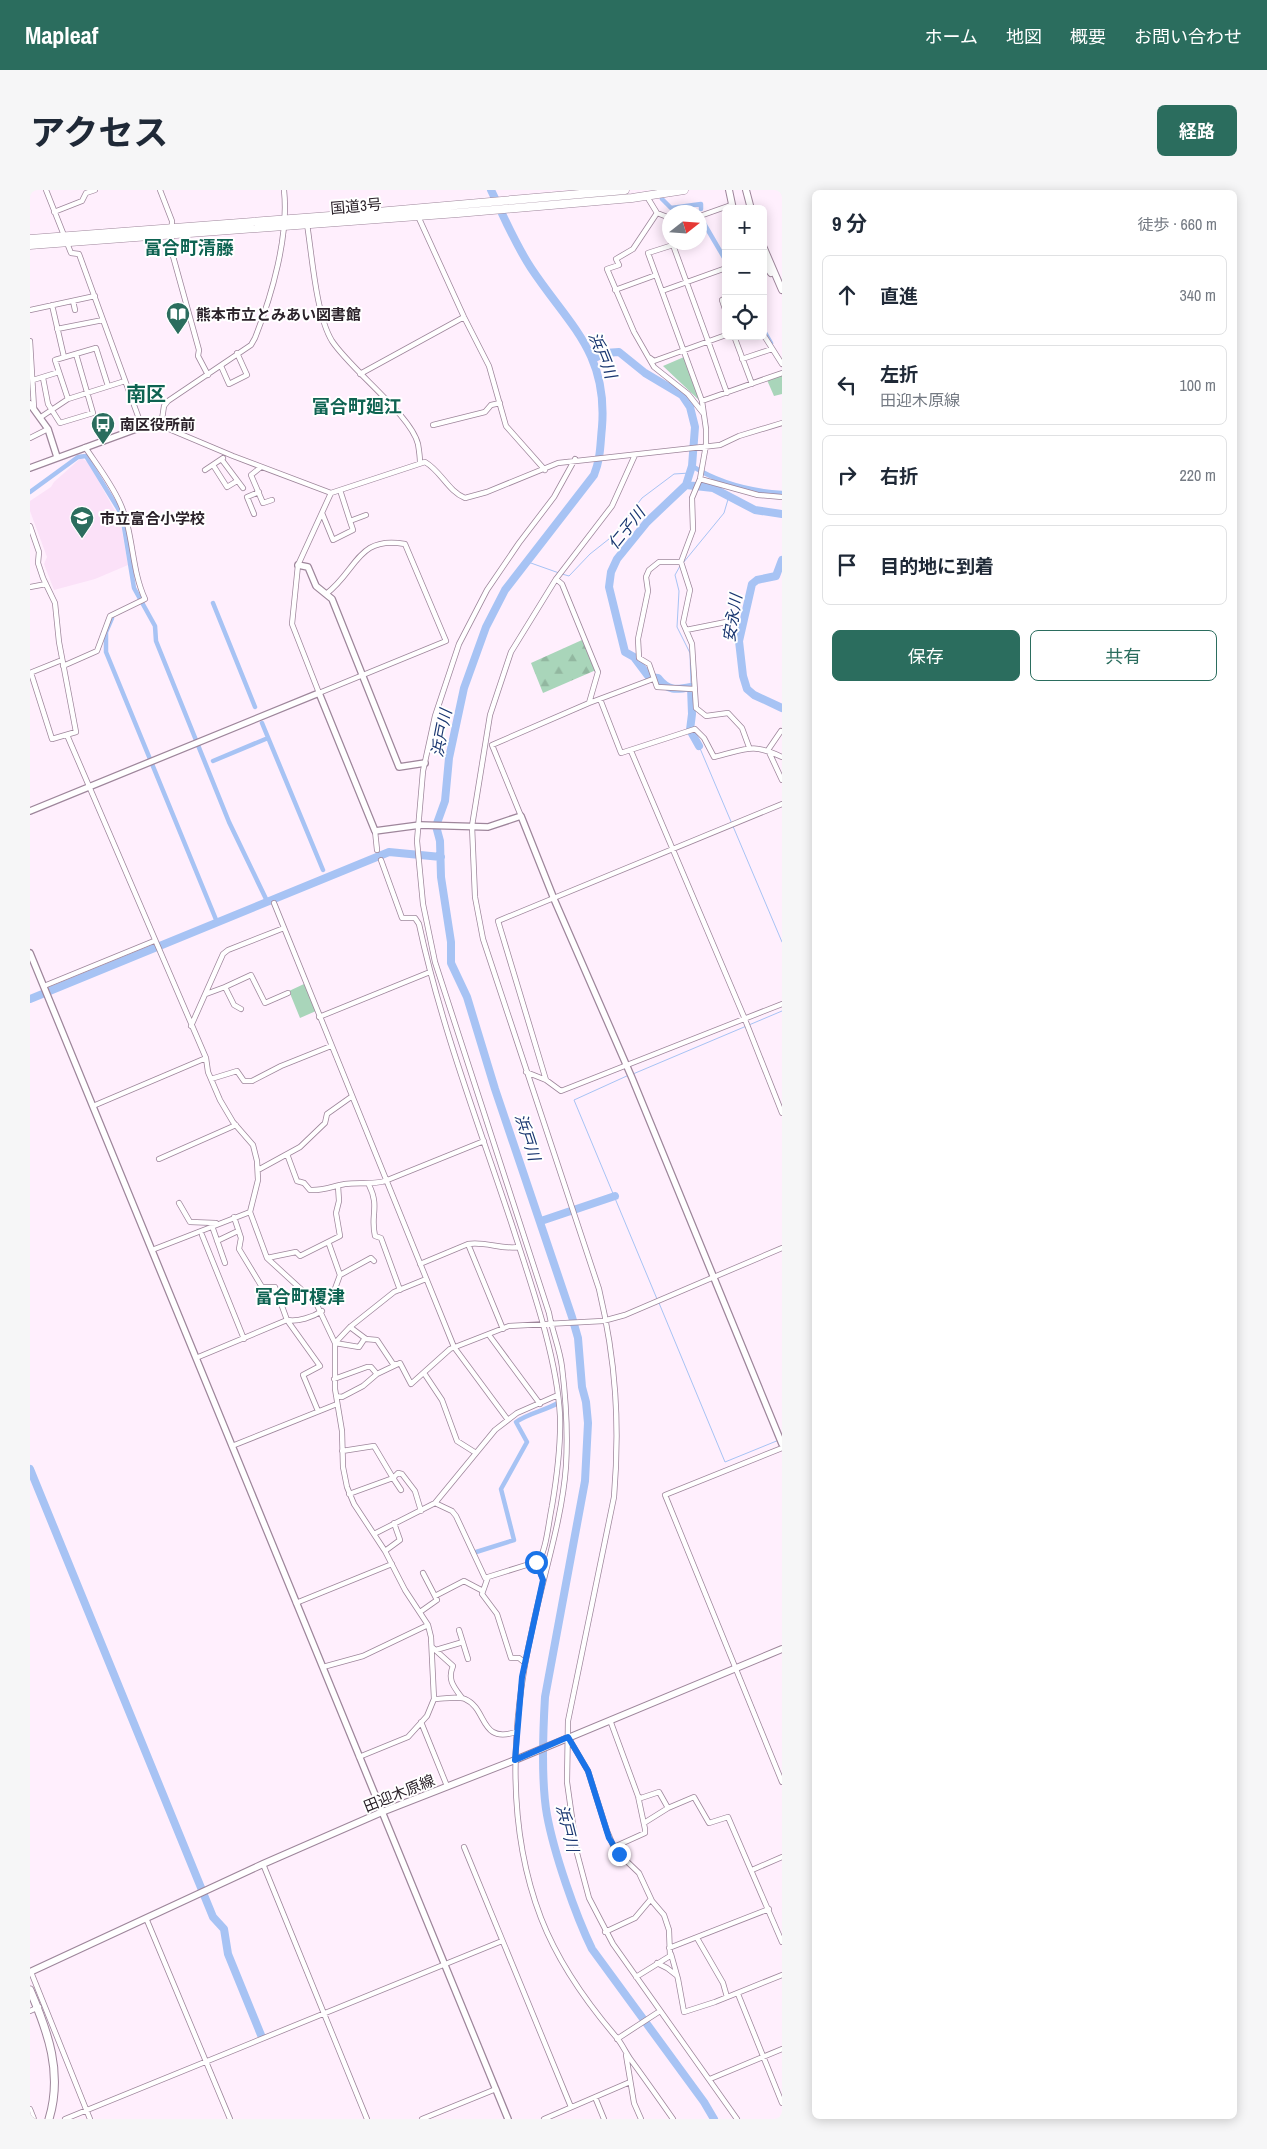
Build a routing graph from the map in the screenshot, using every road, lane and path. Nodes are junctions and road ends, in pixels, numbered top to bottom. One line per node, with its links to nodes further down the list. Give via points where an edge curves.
1 (46, 190): 17 (street)
2 (95, 190): 17 (street, via 86,193 82,201)
3 (160, 190): 23 (street)
4 (284, 190): 21 (street)
5 (608, 190): 10 (highway)
6 (625, 190): 10 (highway, 国道3号)
7 (684, 190): 11 (highway, 国道3号)
8 (729, 190): 13 (main road)
9 (746, 190): 14 (main road)
10 (600, 192): 12 (highway, 国道3号)
11 (645, 193): 12 (highway, 国道3号); 18 (street)
12 (516, 204): 16 (highway, 国道3号, via 454,204); 16 (highway, 国道3号, via 458,213)
13 (732, 205)
14 (750, 205)
15 (722, 210): 20 (street)
16 (417, 211): 21 (highway, 国道3号); 22 (highway, 国道3号); 41 (street)
17 (54, 212): 25 (street)
18 (657, 212): 19 (street); 33 (street, via 633,249 616,259 619,265 607,270)
19 (662, 214)
20 (707, 214)
21 (285, 222): 22 (highway, 国道3号); 23 (highway, 国道3号); 51 (street, via 261,323 251,345)
22 (307, 224): 61 (street, via 325,324 331,339)
23 (172, 230): 25 (highway, 国道3号); 62 (street, via 171,249 200,350 198,356)
24 (30, 239): 25 (highway, 国道3号)
25 (65, 239): 26 (highway, 国道3号); 36 (street, via 71,253 79,254)
26 (30, 245)
27 (764, 250): 31 (main road)
28 (767, 267): 31 (main road)
29 (722, 269): 32 (street)
30 (656, 275): 32 (street, via 648,253 673,244); 33 (street); 35 (street)
31 (774, 277): 34 (main road)
32 (687, 282): 35 (street); 48 (street)
33 (615, 290): 53 (street)
34 (782, 290)
35 (662, 291): 50 (street)
36 (95, 296): 37 (street); 42 (street)
37 (73, 301): 38 (street); 40 (street)
38 (52, 305): 39 (street); 43 (street)
39 (30, 310)
40 (74, 310)
41 (464, 317): 61 (street); 72 (street, via 489,366)
42 (103, 320): 43 (street); 65 (street)
43 (57, 328): 54 (street)
44 (722, 336): 48 (street)
45 (735, 340): 55 (street)
46 (767, 340): 49 (street)
47 (30, 341): 58 (street)
48 (709, 341): 50 (street); 69 (street)
49 (772, 349): 55 (street); 56 (street)
50 (683, 350): 53 (street, via 654,361); 71 (street)
51 (237, 353): 57 (street); 57 (street, via 247,375 229,384)
52 (76, 354): 54 (street); 67 (street, via 96,348); 68 (street)
53 (648, 355): 75 (street, via 654,367 688,394)
54 (64, 357): 59 (street, via 55,360)
55 (742, 359): 66 (street)
56 (782, 364)
57 (221, 366): 62 (street)
58 (32, 369): 64 (street)
59 (59, 372): 63 (street); 70 (street)
60 (782, 373): 66 (street)
61 (360, 374): 91 (street, via 407,424 418,442)
62 (208, 375): 81 (street, via 168,401 164,406)
63 (43, 378): 64 (street); 74 (street)
64 (33, 380): 73 (street)
65 (125, 381): 67 (street); 80 (street)
66 (752, 384): 69 (street)
67 (108, 386): 68 (street)
68 (88, 393): 70 (street); 74 (street, via 93,413 60,423)
69 (727, 393): 71 (street)
70 (68, 399): 74 (street)
71 (702, 401): 75 (street)
72 (500, 403): 79 (street, via 491,405 485,412); 96 (street, via 506,426)
73 (33, 408): 76 (street); 77 (street)
74 (52, 409): 77 (street)
75 (703, 414): 84 (street)
76 (30, 415)
77 (41, 417): 82 (street)
78 (782, 423): 84 (street, via 739,436 728,443)
79 (433, 425)
80 (144, 426): 81 (street, via 152,423); 85 (street)
81 (161, 426): 86 (street)
82 (48, 430): 83 (street); 88 (street)
83 (30, 438)
84 (706, 445): 87 (street); 97 (street)
85 (85, 447): 88 (street); 119 (street, via 120,502 132,544 137,582 144,599 110,616 97,651)
86 (225, 452): 90 (street); 93 (street)
87 (634, 455): 89 (street); 112 (street, via 612,506)
88 (58, 458): 94 (street)
89 (575, 459): 96 (street); 133 (street, via 554,497 487,590 458,644 435,716)
90 (222, 460): 92 (street); 98 (street)
91 (420, 463): 96 (street, via 431,466 452,490 465,498); 100 (street)
92 (213, 465): 95 (street); 98 (street, via 226,488)
93 (261, 466): 101 (street, via 251,475); 102 (street)
94 (30, 468)
95 (205, 470)
96 (545, 470)
97 (700, 479): 103 (street, via 758,495); 110 (street, via 692,498 693,530)
98 (237, 481): 99 (street)
99 (242, 488)
100 (340, 490): 102 (street); 108 (street)
101 (259, 492): 104 (street, via 263,503); 106 (street, via 247,497)
102 (331, 493): 105 (street)
103 (782, 497)
104 (272, 500)
105 (322, 513): 108 (street, via 333,540 354,530); 111 (street)
106 (254, 514)
107 (366, 515): 108 (street)
108 (350, 521)
109 (30, 526): 113 (street)
110 (681, 562): 117 (street, via 690,590 683,623); 122 (street, via 659,562 646,577 648,592 637,646 639,658 649,664)
111 (298, 565): 115 (street, via 308,567 316,586); 124 (street, via 292,624)
112 (556, 578): 126 (street, via 562,584 598,672); 140 (street, via 511,652 490,714)
113 (46, 584): 114 (street); 118 (street, via 55,603)
114 (30, 587)
115 (326, 594): 121 (street, via 332,599); 121 (street, via 342,581 362,551 389,541 405,544 446,641)
116 (726, 622): 117 (street)
117 (686, 630): 123 (street, via 692,644)
118 (62, 660): 119 (street); 120 (street)
119 (63, 666): 128 (street, via 76,732)
120 (30, 673): 128 (street, via 52,739)
121 (361, 675): 124 (street); 133 (street, via 399,767)
122 (653, 679): 123 (street, via 657,687); 125 (street)
123 (693, 689): 129 (street, via 700,714 728,713 742,728)
124 (319, 693): 135 (street); 141 (street)
125 (600, 699): 126 (street); 131 (street, via 621,753)
126 (589, 703): 138 (street, via 492,745)
127 (781, 731): 130 (street)
128 (67, 735): 135 (street)
129 (749, 747): 130 (street); 131 (street, via 714,757 695,729)
130 (768, 750): 132 (street); 134 (street)
131 (631, 751): 143 (street)
132 (782, 757)
133 (425, 763): 139 (street)
134 (782, 780)
135 (91, 786): 137 (street); 148 (street)
136 (782, 804): 143 (street)
137 (30, 811)
138 (521, 816): 140 (street, via 492,827); 145 (street)
139 (420, 825): 140 (street); 141 (street); 203 (street, via 417,841 420,872 435,962)
140 (472, 826): 163 (street, via 477,912)
141 (375, 831): 142 (street)
142 (377, 850)
143 (672, 850): 145 (street); 158 (street)
144 (381, 860): 150 (street, via 402,918 415,918 419,924)
145 (554, 899): 162 (street); 165 (street, via 498,921)
146 (274, 903): 147 (street)
147 (284, 928): 154 (street, via 223,954); 157 (street)
148 (155, 942): 151 (street); 159 (street)
149 (30, 954): 151 (street)
150 (430, 972): 157 (street); 170 (street)
151 (44, 987): 167 (street)
152 (225, 987): 153 (street, via 251,975 265,1003); 154 (street); 156 (street, via 234,1005)
153 (288, 993)
154 (206, 994): 159 (street)
155 (782, 1004): 158 (street)
156 (241, 1009)
157 (319, 1017): 160 (street)
158 (745, 1019): 162 (street); 168 (street)
159 (191, 1026): 161 (street)
160 (331, 1046): 164 (street, via 252,1081 244,1081 236,1071); 166 (street)
161 (206, 1058): 164 (street); 167 (street)
162 (627, 1066): 165 (street, via 561,1091); 195 (street)
163 (526, 1072): 165 (street); 201 (street, via 599,1289)
164 (211, 1079): 169 (street, via 226,1112)
165 (546, 1080)
166 (351, 1097): 171 (street, via 327,1114 325,1123 300,1147); 174 (street)
167 (93, 1106): 189 (street)
168 (782, 1113)
169 (236, 1125): 172 (street); 173 (street, via 253,1145)
170 (484, 1141): 174 (street); 187 (street)
171 (287, 1154): 173 (street); 176 (street, via 297,1180 310,1190 322,1191)
172 (159, 1159)
173 (258, 1170): 178 (street)
174 (386, 1181): 175 (street); 193 (street)
175 (369, 1185): 176 (street); 197 (street, via 376,1202 375,1236 381,1238)
176 (338, 1186): 185 (street, via 336,1213 340,1236)
177 (179, 1203): 180 (street, via 190,1222)
178 (250, 1212): 179 (street); 190 (street)
179 (234, 1217): 180 (street); 182 (street)
180 (219, 1223): 181 (street)
181 (212, 1226): 184 (street); 189 (street)
182 (238, 1231): 184 (street); 200 (street, via 241,1238 239,1249 262,1287 275,1287)
183 (202, 1235): 208 (street)
184 (217, 1241): 192 (street)
185 (329, 1244): 190 (street, via 300,1256 296,1252); 194 (street)
186 (468, 1244): 187 (street); 193 (street); 205 (street)
187 (519, 1247): 202 (street)
188 (782, 1248): 195 (street)
189 (152, 1250): 211 (street)
190 (267, 1258): 198 (street)
191 (374, 1261): 194 (street, via 371,1258)
192 (225, 1263)
193 (420, 1264): 196 (street)
194 (340, 1275): 198 (street, via 333,1294)
195 (713, 1277): 201 (street); 222 (street)
196 (426, 1279): 197 (street); 210 (street)
197 (400, 1290): 204 (street)
198 (316, 1303): 199 (street)
199 (322, 1311): 200 (street, via 311,1317); 209 (street)
200 (287, 1320): 208 (street); 220 (street, via 320,1366 303,1375)
201 (606, 1320): 203 (street); 257 (street, via 616,1390 618,1461 608,1526 571,1697)
202 (542, 1325): 203 (street); 205 (street, via 521,1324); 216 (street)
203 (551, 1325): 238 (street, via 562,1365 566,1443 562,1494)
204 (350, 1327): 207 (street); 209 (street)
205 (503, 1329): 206 (street)
206 (489, 1335): 210 (street); 219 (street)
207 (365, 1338): 209 (street, via 359,1347); 212 (street, via 377,1340 393,1364)
208 (244, 1339): 211 (street)
209 (335, 1343): 215 (street)
210 (454, 1347): 213 (street); 221 (street)
211 (196, 1358): 223 (street)
212 (400, 1363): 213 (street, via 411,1384); 214 (street)
213 (424, 1373): 225 (street, via 442,1400 457,1441)
214 (377, 1374): 215 (street, via 367,1367); 217 (street, via 364,1386 342,1398)
215 (334, 1379): 217 (street)
216 (558, 1395): 219 (street); 235 (street, via 557,1474)
217 (336, 1396): 218 (street)
218 (337, 1404): 220 (street); 224 (street)
219 (540, 1404): 221 (street)
220 (318, 1411): 223 (street)
221 (508, 1420): 225 (street)
222 (782, 1445): 251 (street, via 665,1495)
223 (232, 1446): 241 (street)
224 (342, 1451): 226 (street, via 374,1446); 228 (street)
225 (476, 1453): 229 (street)
226 (393, 1478): 227 (street); 228 (street); 230 (street, via 398,1473 402,1474 416,1491)
227 (401, 1490)
228 (350, 1494): 232 (street)
229 (435, 1503): 230 (street); 237 (street, via 456,1516 485,1578)
230 (421, 1511): 231 (street)
231 (394, 1524): 232 (street); 233 (street, via 400,1540)
232 (374, 1534): 233 (street)
233 (385, 1551): 234 (street)
234 (392, 1564): 241 (street); 242 (street)
235 (537, 1564): 237 (street); 238 (street)
236 (424, 1573): 240 (street)
237 (488, 1577): 239 (street)
238 (543, 1580): 249 (street)
239 (483, 1591): 240 (street, via 464,1581); 249 (street, via 497,1614 511,1658 519,1658)
240 (436, 1596): 242 (street, via 437,1600)
241 (296, 1602): 250 (street)
242 (420, 1612): 243 (street)
243 (428, 1625): 246 (street); 250 (street, via 363,1656)
244 (459, 1630): 245 (street)
245 (463, 1642): 246 (street); 248 (street)
246 (434, 1649): 252 (street, via 453,1666 450,1678); 253 (street)
247 (782, 1649): 251 (main road, 田迎木原線)
248 (468, 1659)
249 (525, 1663): 256 (street)
250 (323, 1667): 258 (street)
251 (735, 1668): 254 (main road, 田迎木原線); 260 (street)
252 (462, 1698): 253 (street); 256 (street, via 471,1703 488,1730 501,1734)
253 (434, 1699): 255 (street, via 433,1706)
254 (610, 1720): 257 (main road, 田迎木原線); 262 (street)
255 (421, 1722): 258 (street, via 408,1737); 261 (street)
256 (516, 1732): 259 (street)
257 (568, 1737): 259 (main road, 田迎木原線); 266 (street, via 588,1771); 274 (street, via 567,1782 576,1853 589,1898)
258 (359, 1757): 264 (street)
259 (515, 1759): 261 (main road, 田迎木原線); 292 (street, via 520,1831 540,1916 588,2003)
260 (782, 1782)
261 (447, 1786): 264 (main road, 田迎木原線)
262 (638, 1796): 263 (street, via 641,1798 660,1792); 265 (street)
263 (668, 1808): 265 (street); 270 (street, via 694,1797 708,1823 728,1817)
264 (382, 1812): 269 (main road, 田迎木原線); 279 (street)
265 (644, 1822): 266 (street, via 645,1832)
266 (614, 1847): 271 (street, via 642,1877)
267 (464, 1848): 276 (street)
268 (782, 1857): 270 (street)
269 (263, 1864): 273 (main road, 田迎木原線); 291 (street)
270 (752, 1870): 272 (street)
271 (651, 1899): 274 (street, via 635,1918); 278 (street, via 664,1915 669,1930)
272 (769, 1909): 275 (street); 277 (street)
273 (146, 1918): 281 (main road, 田迎木原線); 296 (street)
274 (605, 1932): 283 (street)
275 (697, 1938): 278 (street); 287 (street, via 723,1983)
276 (502, 1941): 279 (street); 302 (street)
277 (782, 1942)
278 (669, 1948): 280 (street, via 670,1956); 284 (street)
279 (444, 1963): 291 (street); 299 (street)
280 (657, 1963): 283 (street); 284 (street, via 674,1972)
281 (30, 1972): 288 (street)
282 (782, 1974): 286 (street)
283 (636, 1977): 290 (street)
284 (678, 1979): 287 (street, via 684,2012)
285 (30, 1990): 288 (main road)
286 (738, 1994): 287 (street); 295 (street)
287 (727, 1997)
288 (41, 2006): 289 (street); 304 (street); 306 (main road, via 56,2085)
289 (30, 2011)
290 (658, 2012): 292 (street); 297 (street)
291 (323, 2013): 296 (street); 310 (street)
292 (619, 2038): 294 (street)
293 (782, 2049): 295 (street)
294 (626, 2053): 298 (street); 316 (street)
295 (763, 2057): 297 (street); 301 (street)
296 (206, 2061): 304 (street); 309 (street)
297 (710, 2079): 317 (street)
298 (630, 2082): 300 (street); 315 (street)
299 (496, 2089): 311 (street); 312 (street)
300 (594, 2097): 302 (street); 314 (street)
301 (782, 2103)
302 (571, 2107): 313 (street)
303 (30, 2109): 305 (street)
304 (86, 2110): 307 (street); 308 (street)
305 (34, 2119)
306 (49, 2119)
307 (65, 2119)
308 (90, 2119)
309 (230, 2119)
310 (368, 2119)
311 (422, 2119)
312 (508, 2119)
313 (544, 2119)
314 (604, 2119)
315 (641, 2119)
316 (673, 2119)
317 (737, 2119)

